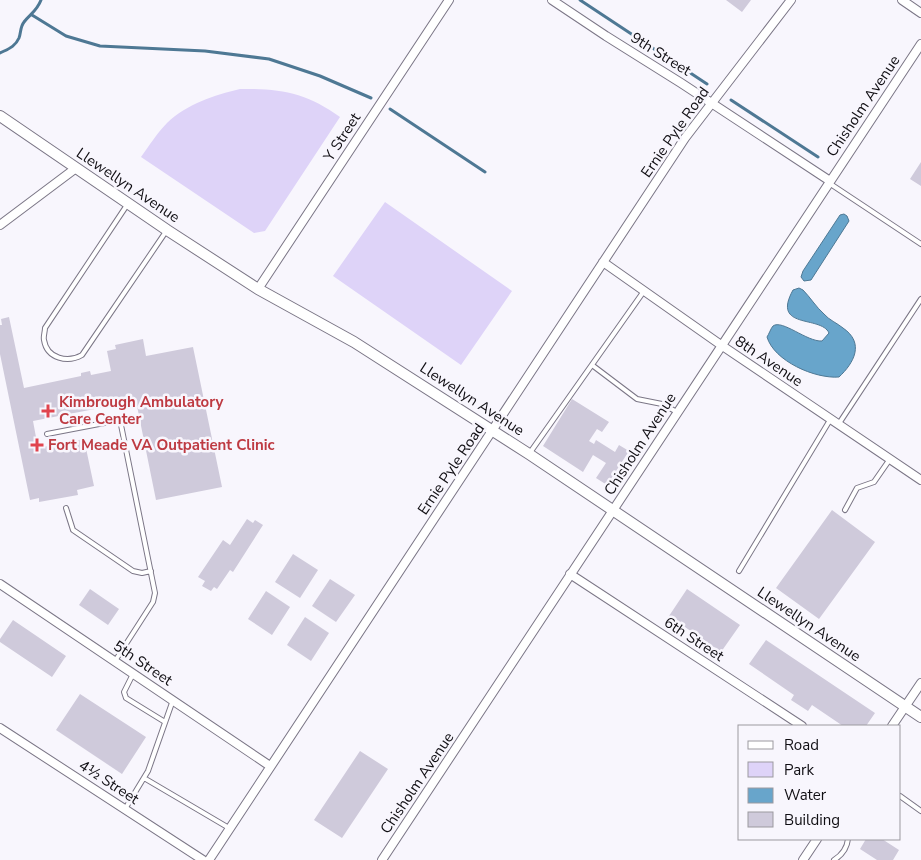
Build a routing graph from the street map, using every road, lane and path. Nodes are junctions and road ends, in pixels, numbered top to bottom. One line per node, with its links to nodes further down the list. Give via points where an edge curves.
1 (449, 0): 16 (street, Y Street)
2 (552, 0): 7 (street, 9th Street)
3 (902, 0): 5 (street)
4 (787, 1): 7 (street, Ernie Pyle Road)
5 (921, 13)
6 (921, 44): 10 (street, Chisholm Avenue)
7 (712, 103): 10 (street, 9th Street); 15 (street, Ernie Pyle Road)
8 (0, 116): 9 (street, Llewellyn Avenue)
9 (76, 168): 11 (street, Llewellyn Avenue); 12 (street)
10 (830, 182): 14 (lane); 19 (street, Chisholm Avenue)
11 (128, 203): 13 (street, Llewellyn Avenue); 13 (lane, via 45,328 44,340 54,356 74,360 82,355)
12 (0, 225)
13 (167, 230): 16 (street, Llewellyn Avenue)
14 (921, 244)
15 (603, 262): 17 (street, 8th Avenue); 24 (street, Ernie Pyle Road)
16 (258, 289): 24 (street, Llewellyn Avenue, via 354,342)
17 (644, 291): 19 (street, 8th Avenue); 20 (lane)
18 (921, 299): 23 (lane)
19 (721, 345): 21 (street, Chisholm Avenue); 22 (street, 8th Avenue)
20 (592, 365): 21 (lane, via 637,399 662,404); 26 (lane)
21 (677, 412): 31 (street, Chisholm Avenue)
22 (830, 420): 23 (street, 8th Avenue); 33 (lane)
23 (838, 425): 27 (street, 8th Avenue)
24 (493, 431): 26 (street, Llewellyn Avenue); 46 (street, Ernie Pyle Road)
25 (47, 434): 32 (lane, via 120,420)
26 (530, 454): 31 (street, Llewellyn Avenue)
27 (890, 459): 28 (street, 8th Avenue); 30 (lane, via 874,482 857,488)
28 (921, 480)
29 (66, 508): 32 (lane, via 73,530 133,571)
30 (845, 510)
31 (613, 511): 34 (street, Chisholm Avenue); 40 (street, Llewellyn Avenue)
32 (151, 571): 36 (lane, via 155,593 153,602)
33 (739, 571)
34 (570, 574): 43 (street, 6th Street); 56 (street, Chisholm Avenue)
35 (0, 584): 36 (street, 5th Street)
36 (115, 661): 37 (street, 5th Street)
37 (134, 673): 39 (street, 5th Street); 42 (lane, via 124,692 126,698)
38 (921, 683): 40 (street)
39 (173, 700): 42 (lane); 46 (street, 5th Street)
40 (905, 707): 41 (street, Llewellyn Avenue); 44 (street)
41 (921, 717)
42 (165, 722): 47 (lane)
43 (800, 725)
44 (893, 725)
45 (0, 728): 49 (street, 4½ Street)
46 (270, 766): 51 (street, Ernie Pyle Road)
47 (144, 778): 49 (lane); 51 (lane)
48 (901, 797): 50 (lane)
49 (125, 809): 54 (street, 4½ Street)
50 (921, 811)
51 (229, 828): 55 (street, Ernie Pyle Road)
52 (816, 840): 57 (street)
53 (848, 840): 58 (lane, via 845,850)
54 (203, 860)
55 (209, 860)
56 (382, 860)
57 (803, 860)
58 (834, 860)

